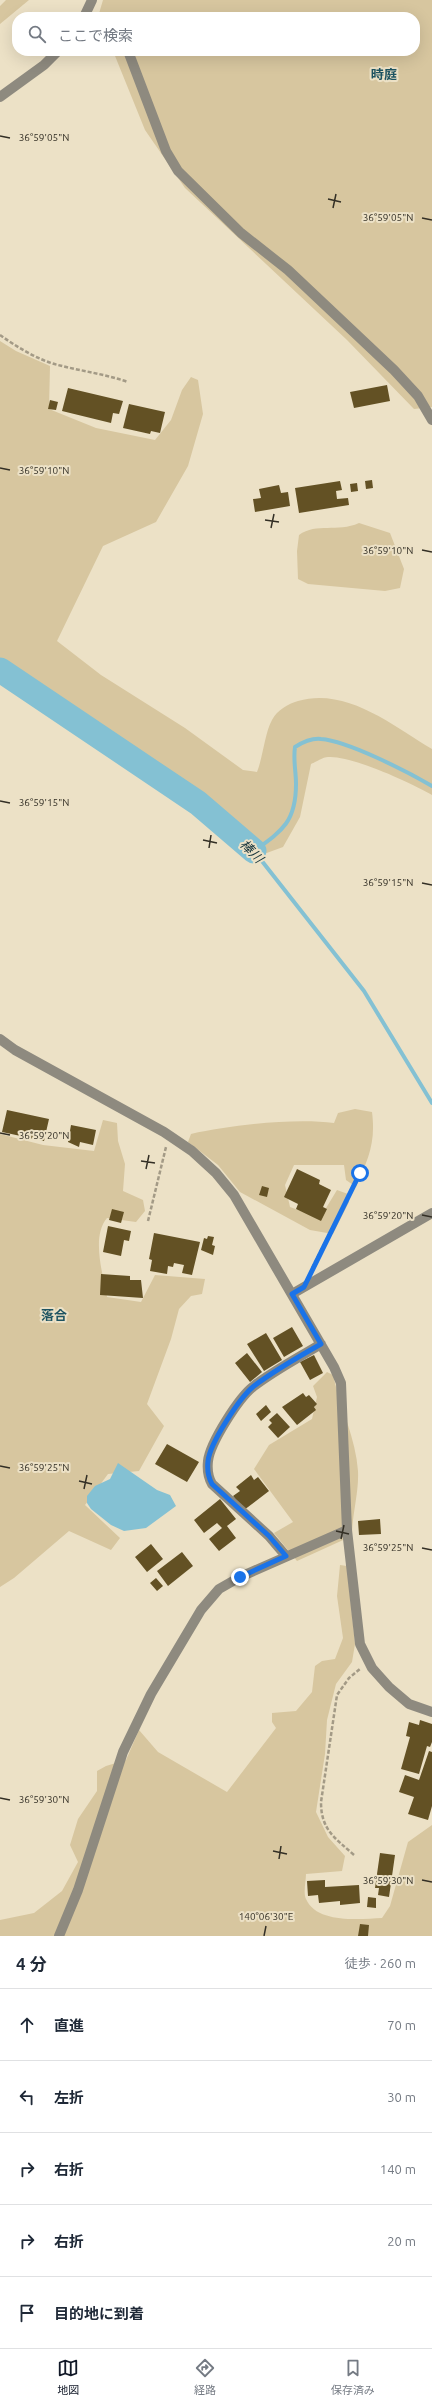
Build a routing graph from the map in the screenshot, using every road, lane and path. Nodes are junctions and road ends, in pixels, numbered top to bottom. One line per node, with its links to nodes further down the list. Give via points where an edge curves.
1 (92, 0): 2 (street)
2 (86, 12)
3 (53, 56): 5 (street)
4 (130, 56): 8 (street, via 166,151 178,171 240,233 288,270 394,370 418,396)
5 (0, 98)
6 (0, 335): 7 (path, via 56,365)
7 (128, 382)
8 (432, 420)
9 (0, 1039): 15 (street, via 15,1050 164,1132 192,1151 216,1173 234,1195)
10 (168, 1140): 13 (path)
11 (360, 1173): 14 (path)
12 (432, 1213): 14 (street)
13 (148, 1221)
14 (304, 1287): 15 (street)
15 (292, 1294): 16 (street)
16 (321, 1344): 17 (street, via 341,1383 343,1396); 18 (street, via 253,1387 241,1398 211,1450 208,1461 208,1476 212,1484 269,1536)
17 (346, 1530): 18 (street); 19 (street, via 360,1644)
18 (286, 1556): 22 (street, via 219,1589 200,1610 151,1694 123,1752 78,1890)
19 (369, 1662): 20 (street, via 389,1688 409,1704); 21 (path, via 349,1678 337,1695 321,1802 326,1829)
20 (432, 1712)
21 (354, 1855)
22 (59, 1936)

